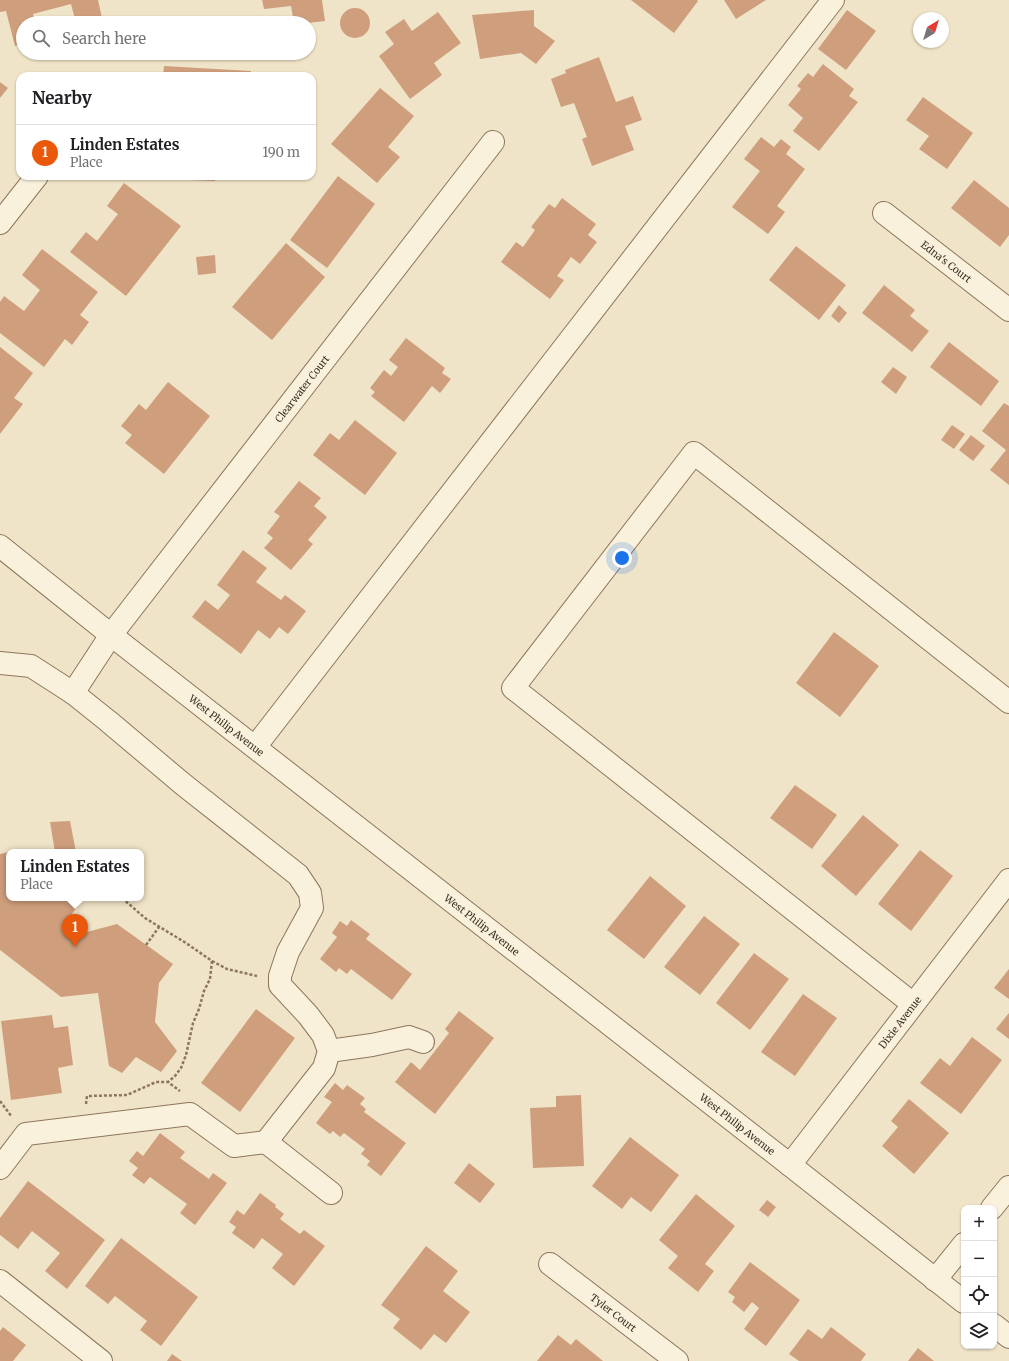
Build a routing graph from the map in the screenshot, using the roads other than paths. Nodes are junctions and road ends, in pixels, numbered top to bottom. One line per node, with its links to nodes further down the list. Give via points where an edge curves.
1 (833, 0): 12 (street)
2 (493, 142): 8 (street, Clearwater Court)
3 (34, 180): 5 (street)
4 (884, 213): 6 (street, Edna's Court)
5 (0, 223)
6 (1009, 310)
7 (0, 546): 8 (street, West Philip Avenue)
8 (111, 635): 10 (street, Clearwater Court); 12 (street, West Philip Avenue)
9 (0, 662): 10 (street, via 32,666)
10 (73, 693): 16 (street, via 298,875 310,893 312,908 288,952 280,976 280,985 323,1035)
11 (1009, 702): 14 (street, via 694,453 513,688)
12 (255, 747): 18 (street, West Philip Avenue)
13 (1009, 880): 14 (street, Dixie Avenue)
14 (914, 1004): 18 (street, Dixie Avenue)
15 (423, 1042): 16 (street, via 409,1037)
16 (329, 1051): 17 (street, via 324,1068)
17 (266, 1142): 19 (street, via 234,1146 190,1114 26,1134); 21 (street)
18 (790, 1165): 25 (street, West Philip Avenue)
19 (0, 1168)
20 (1009, 1187): 22 (street)
21 (331, 1193)
22 (994, 1205)
23 (961, 1248): 25 (street)
24 (550, 1264): 31 (street, Tyler Court)
25 (935, 1280): 27 (street, West Philip Avenue)
26 (0, 1281): 30 (street)
27 (961, 1300)
28 (997, 1328): 29 (street)
29 (1009, 1337)
30 (101, 1361)
31 (677, 1361)

